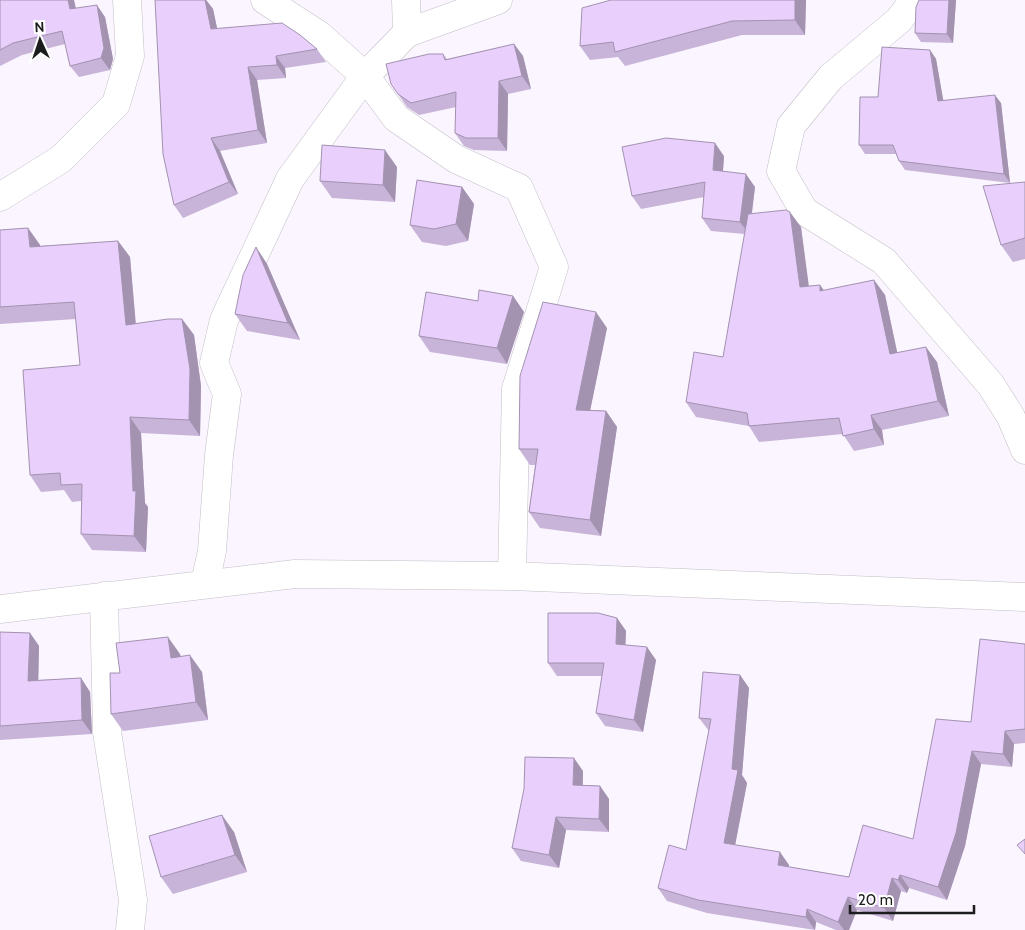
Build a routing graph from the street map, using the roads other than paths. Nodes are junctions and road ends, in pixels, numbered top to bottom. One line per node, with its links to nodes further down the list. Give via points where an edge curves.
1 (127, 0): 8 (street, via 130,56 116,104 62,159)
2 (265, 0): 7 (street, via 319,35)
3 (406, 0): 6 (street)
4 (498, 0): 6 (street)
5 (914, 0): 9 (street, via 898,20 831,77 790,126 782,171 804,212 884,261 991,385 1011,417)
6 (408, 33): 7 (street)
7 (365, 76): 10 (street, via 396,118 456,159 519,188 554,267 516,389); 11 (street, via 290,178 224,320 214,363 227,394 212,552)
8 (0, 197)
9 (1025, 450)
10 (512, 576): 11 (street, via 296,574); 13 (street)
11 (205, 584): 12 (street)
12 (104, 596): 14 (street); 15 (street, via 107,732 133,900)
13 (1025, 597)
14 (0, 609)
15 (130, 930)

